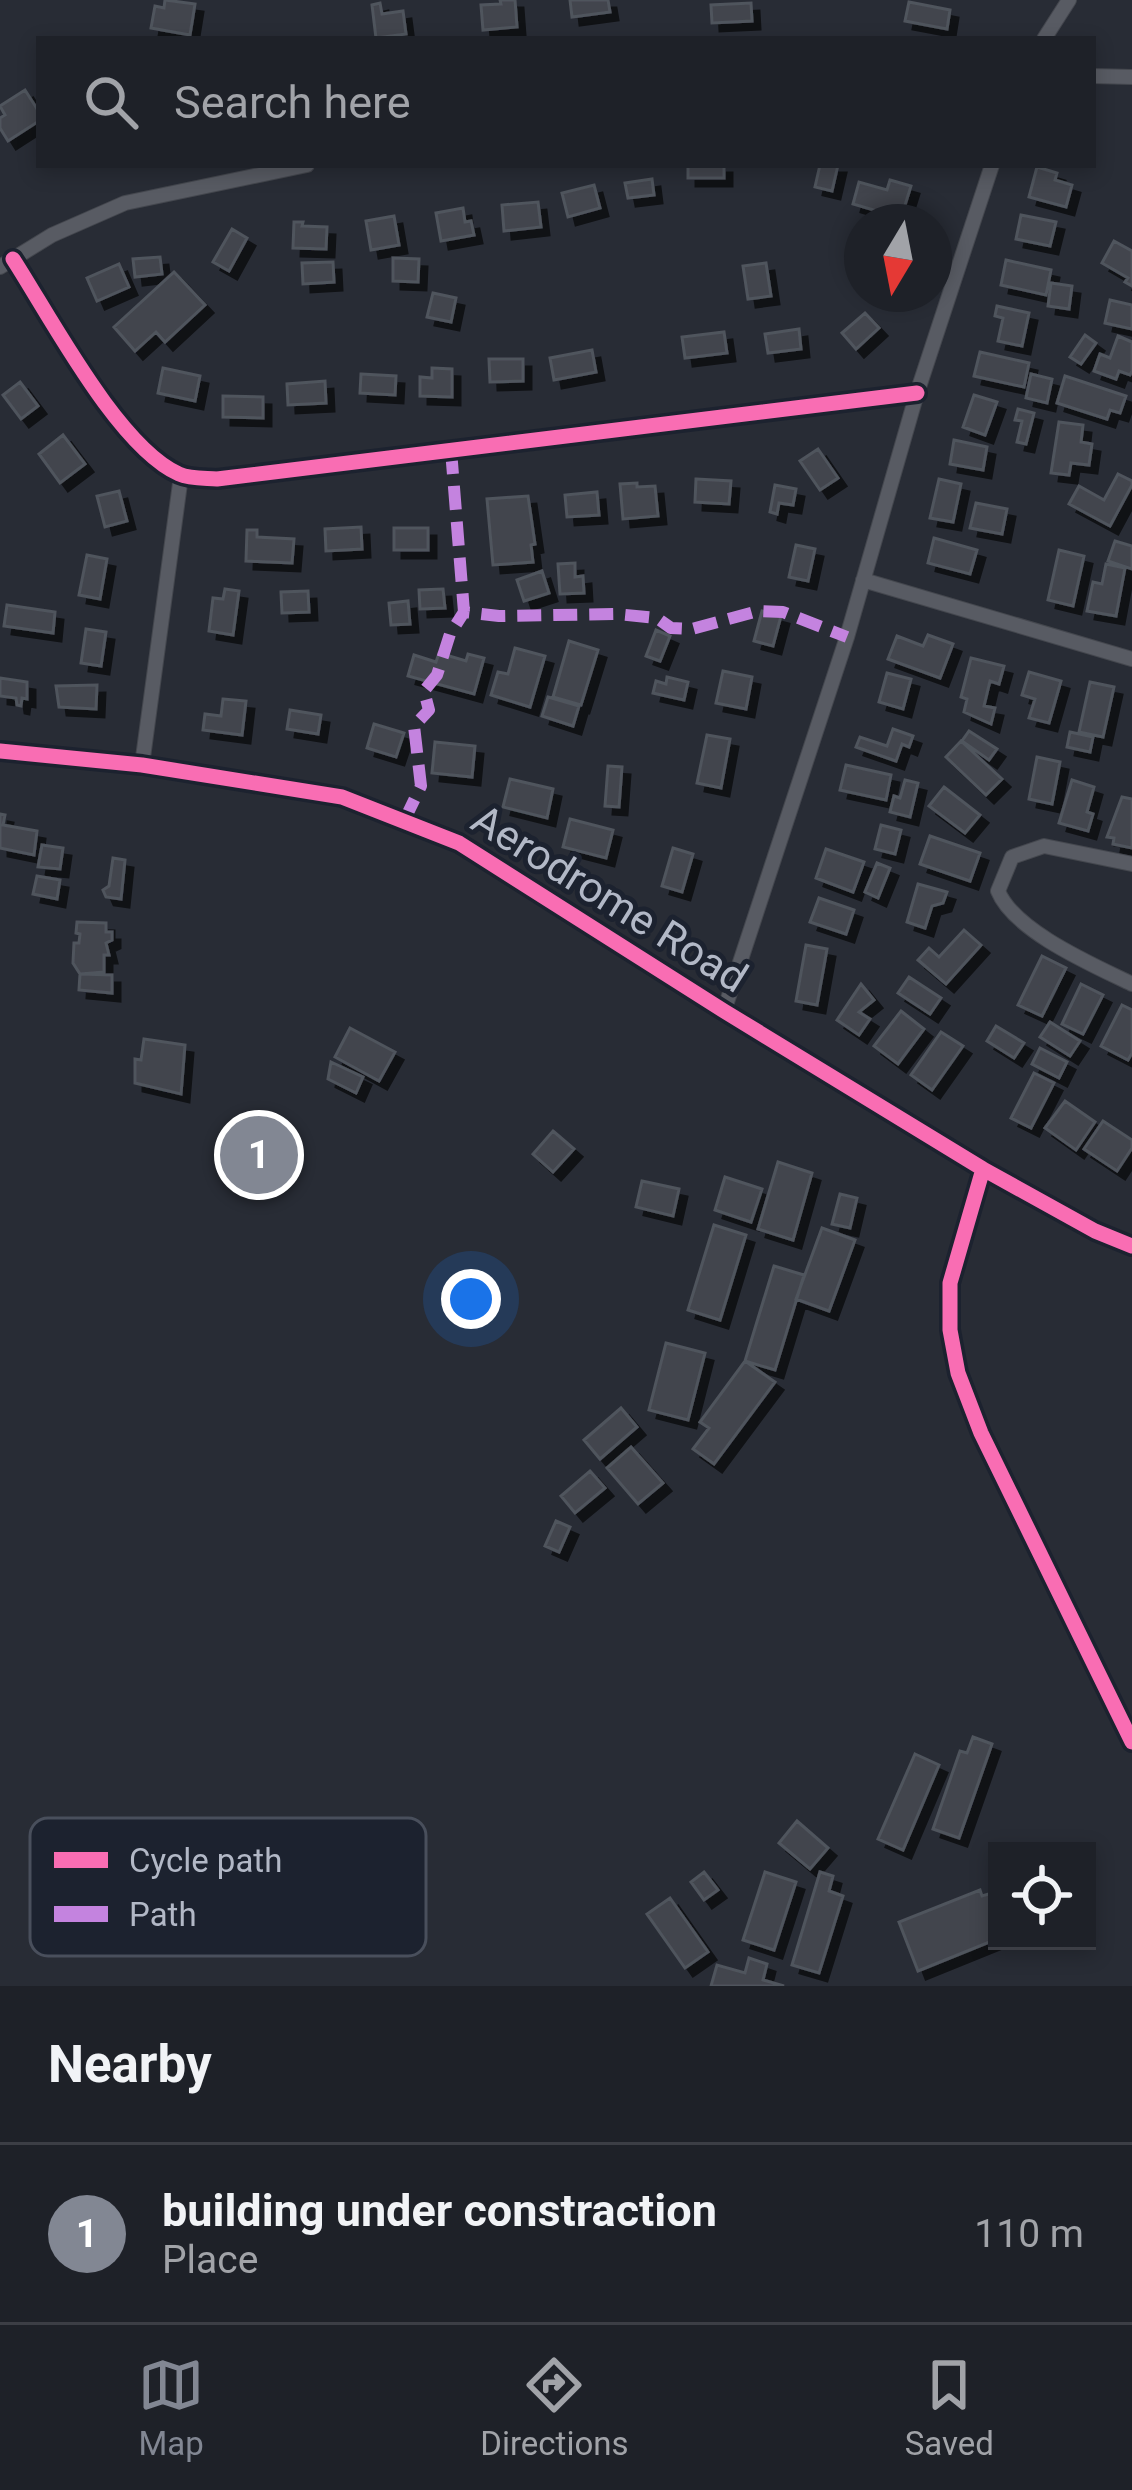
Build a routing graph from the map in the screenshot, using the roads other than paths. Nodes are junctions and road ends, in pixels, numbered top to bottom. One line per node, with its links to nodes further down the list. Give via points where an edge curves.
1 (1069, 0): 2 (street)
2 (1046, 36)
3 (1096, 76): 4 (street)
4 (1132, 76)
5 (293, 168): 7 (street, via 125,203)
6 (991, 168): 8 (street)
7 (7, 263): 9 (street, via 119,423)
8 (917, 392): 9 (street, via 217,479); 10 (street)
9 (182, 476): 13 (street)
10 (863, 580): 11 (street); 16 (street)
11 (1132, 659)
12 (0, 751): 13 (street, Aerodrome Road)
13 (142, 765): 16 (street, Aerodrome Road, via 342,797 459,843)
14 (1132, 864): 15 (street, via 1044,845 1012,857 998,891 1021,922)
15 (1132, 984)
16 (724, 1011): 17 (street, Aerodrome Road)
17 (983, 1169): 18 (street, Aerodrome Road); 19 (street, via 950,1283 958,1373)
18 (1132, 1246)
19 (1132, 1742)

